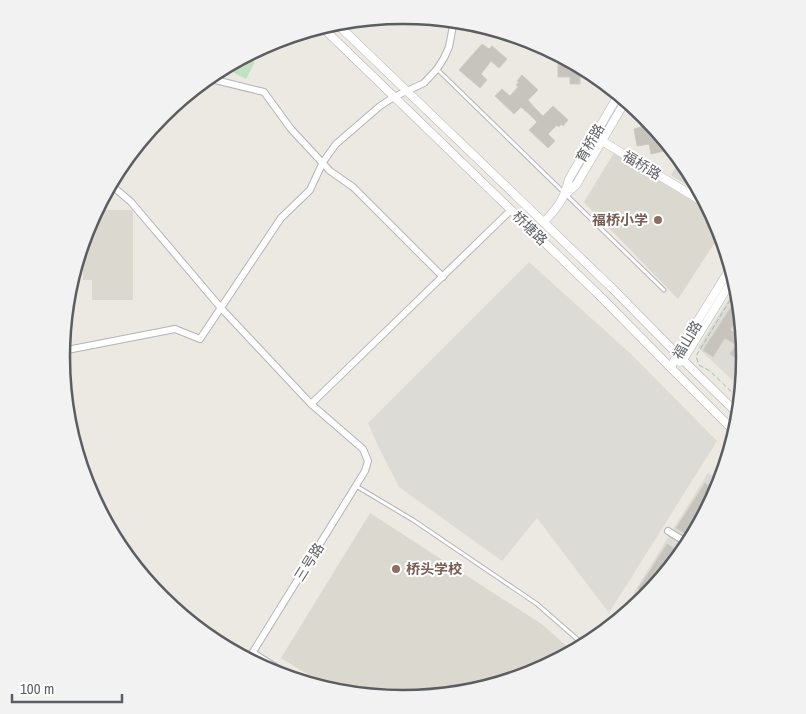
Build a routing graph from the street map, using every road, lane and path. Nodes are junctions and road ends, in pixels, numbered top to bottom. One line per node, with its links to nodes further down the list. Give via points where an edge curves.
1 (453, 28): 4 (street, via 449,48)
2 (343, 29): 6 (street, 桥塘路)
3 (328, 32): 7 (street, 桥塘路)
4 (437, 69): 6 (street, via 424,82); 13 (lane)
5 (217, 81): 11 (street, via 264,92 291,129)
6 (407, 91): 7 (street); 16 (street, 桥塘路)
7 (394, 97): 11 (street, via 336,144); 15 (street, 桥塘路)
8 (615, 100): 13 (street, 育桥路, via 569,179)
9 (623, 106): 10 (street, 育桥路)
10 (602, 140): 13 (street, 育桥路, via 576,185); 14 (street, 福桥路)
11 (323, 162): 18 (street, via 353,187); 22 (street, via 310,190 281,218)
12 (115, 188): 22 (street, via 131,202)
13 (566, 194): 16 (street, 育桥路); 20 (lane)
14 (696, 197)
15 (511, 210): 18 (street); 25 (street, 桥塘路)
16 (544, 222): 24 (street, 桥塘路)
17 (726, 276): 24 (street, 福山路)
18 (443, 277): 27 (street)
19 (728, 285): 24 (street, 福山路)
20 (664, 290)
21 (731, 299): 26 (path, via 696,356 699,365)
22 (221, 308): 23 (street, via 200,338 175,330); 27 (street)
23 (70, 350)
24 (680, 357): 25 (street, 福山路); 28 (street, 桥塘路)
25 (671, 368): 29 (street, 桥塘路)
26 (734, 394)
27 (311, 404): 30 (street, 三号路, via 363,449 368,462)
28 (732, 408)
29 (729, 426)
30 (356, 486): 33 (lane, via 413,520 537,604); 34 (street, 三号路)
31 (668, 531): 32 (street)
32 (682, 539)
33 (579, 640)
34 (254, 652): 35 (lane)
35 (276, 665)

